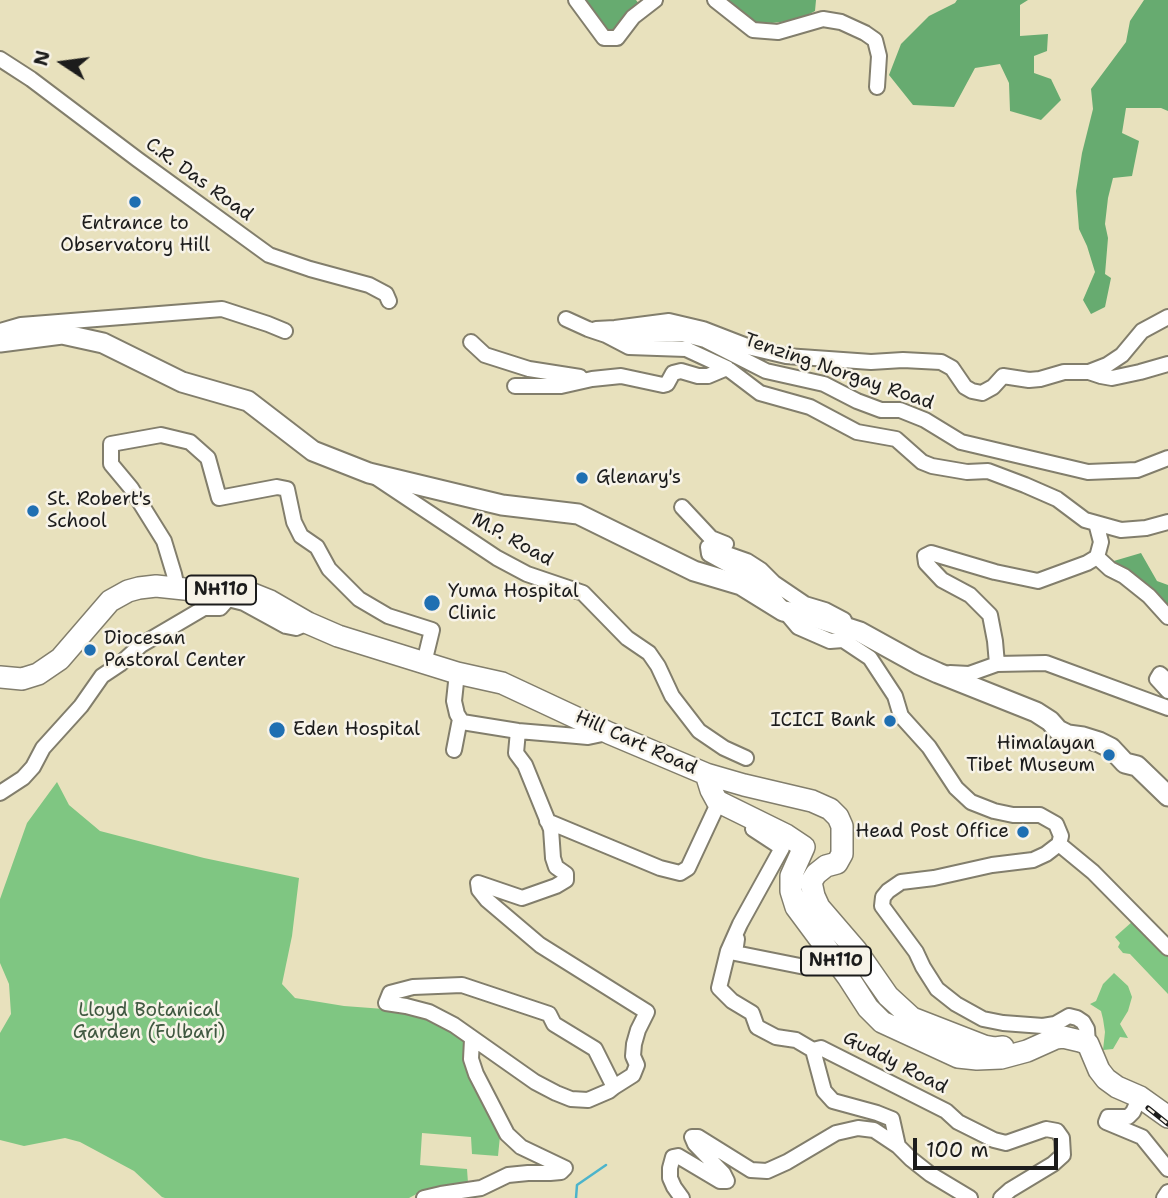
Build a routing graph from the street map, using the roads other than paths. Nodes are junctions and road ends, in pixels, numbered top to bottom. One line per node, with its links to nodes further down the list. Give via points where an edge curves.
1 (576, 0): 2 (street, via 604,38 617,38 633,17)
2 (655, 0)
3 (715, 0): 5 (street, via 753,30 778,32 823,19 865,33 875,40 879,56)
4 (0, 59): 6 (street, C.R. Das Road, via 269,255 369,285 386,294)
5 (877, 87)
6 (389, 301)
7 (1168, 317): 17 (street, via 1142,331 1122,355)
8 (566, 319): 9 (street)
9 (588, 329): 12 (street); 17 (street, via 669,321 786,356 941,362 952,368 965,387 982,393 1003,376 1029,380)
10 (0, 331): 11 (street, via 21,325 222,309)
11 (285, 331)
12 (606, 335): 16 (street, via 629,347 686,349); 20 (street, Tenzing Norgay Road, via 682,334 705,340 766,371 824,384 881,411 900,410 961,442 1088,472 1137,470)
13 (0, 342): 21 (main road, via 62,334 103,342 182,382 248,401 313,451)
14 (471, 342): 18 (street, via 485,355 529,369)
15 (1168, 363): 17 (street, via 1112,378)
16 (727, 368): 18 (street, via 708,376 673,373 663,385 621,376); 24 (street, via 760,393 810,407 857,432 896,439 922,462 967,472 988,471 1057,499)
17 (1089, 372)
18 (592, 379): 19 (street, via 561,386)
19 (515, 386)
20 (1168, 458)
21 (369, 472): 28 (main road, via 502,505 578,514 694,571 741,585); 44 (street, M.P. Road, via 497,558 527,574 583,593 627,638 649,653 672,696 699,731)
22 (682, 507): 26 (street, via 711,538 753,554)
23 (1168, 522): 24 (street, via 1121,530)
24 (1096, 523): 25 (street, via 1101,542)
25 (1097, 557): 29 (street, via 1149,596); 33 (street, via 1038,581 931,553 925,556 942,580 970,595 990,615)
26 (761, 570): 28 (street, via 708,547 709,554 766,589); 31 (street, via 805,604 842,618)
27 (177, 588): 30 (highway, Hill Cart Road / NH110, via 250,593); 32 (street, via 164,541 111,464 111,444 161,435 190,442 208,458 219,498 287,489 301,536 317,547 329,569 359,599 432,630); 36 (highway, Hill Cart Road / NH110, via 147,586 128,591 110,601 60,659 38,674 22,679)
28 (783, 611): 31 (main road); 50 (street, via 798,627 830,641 843,640 870,658 895,696 901,716 971,802 994,811 1050,819 1061,836)
29 (1168, 617)
30 (309, 623): 32 (highway, Hill Cart Road / NH110); 46 (street, via 286,626 228,599 220,608 204,608 141,645 102,676 43,748 33,767)
31 (860, 632): 35 (main road)
32 (424, 663): 34 (highway, Hill Cart Road / NH110)
33 (997, 664): 35 (street, via 969,674); 39 (street, via 1046,663)
34 (457, 673): 40 (street, via 454,701); 42 (highway, Hill Cart Road / NH110, via 502,683)
35 (938, 673): 47 (main road, via 1037,712 1068,735 1099,741 1125,763 1137,766)
36 (0, 677)
37 (1168, 681): 38 (street, via 1160,674 1157,679)
38 (1168, 691)
39 (1168, 708)
40 (460, 719): 41 (street); 43 (street)
41 (517, 731): 42 (street, via 589,737); 49 (street, via 516,753)
42 (608, 733): 45 (highway, Hill Cart Road / NH110)
43 (454, 750)
44 (746, 758)
45 (704, 773): 48 (highway, Hill Cart Road); 54 (highway, via 812,801 838,817 842,855 837,863 816,874 811,882 814,896 888,996 912,1018 995,1048 1044,1035)
46 (0, 793)
47 (1168, 796)
48 (717, 804): 49 (street, via 688,868 680,873); 51 (street, via 782,848); 54 (highway, NH110, via 804,847 792,876 796,907 881,1022 958,1057 977,1059 1001,1058)
49 (547, 821): 58 (street, via 553,858 566,880 522,898 478,884 479,890 540,945 647,1012 638,1030 633,1075)
50 (1059, 844): 52 (street); 56 (street, via 1032,860 901,882 883,897 882,906 937,989 956,1004 983,1019 1003,1023 1043,1026 1073,1017 1086,1026)
51 (740, 924): 53 (street, via 735,953); 57 (street, via 719,988 752,1013 757,1027)
52 (1168, 948)
53 (804, 967)
54 (1056, 1038): 56 (highway)
55 (472, 1039): 58 (street, via 535,1082 571,1099 588,1100); 58 (street, via 429,1012 386,1003 390,993 462,985 549,1014 554,1024 595,1049); 64 (street, via 476,1074 507,1134 521,1147 565,1168 508,1175 481,1188)
56 (1088, 1044): 59 (highway, via 1107,1079)
57 (813, 1049): 61 (street, via 824,1091 833,1101 892,1119); 67 (street, Guddy Road, via 821,1048 994,1140 1006,1143 1046,1129 1057,1131 1063,1154)
58 (614, 1087)
59 (1140, 1097): 60 (highway); 62 (street, via 1129,1117 1108,1117 1106,1122 1142,1137)
60 (1168, 1117)
61 (898, 1146): 65 (street, via 874,1130 858,1128 836,1133 767,1171 751,1170 692,1137 727,1181 673,1157 670,1178); 66 (street, via 930,1174)
62 (1168, 1169)
63 (1168, 1192): 68 (street)
64 (424, 1198)
65 (682, 1198)
66 (970, 1198)
67 (1002, 1198)
68 (1164, 1198)

